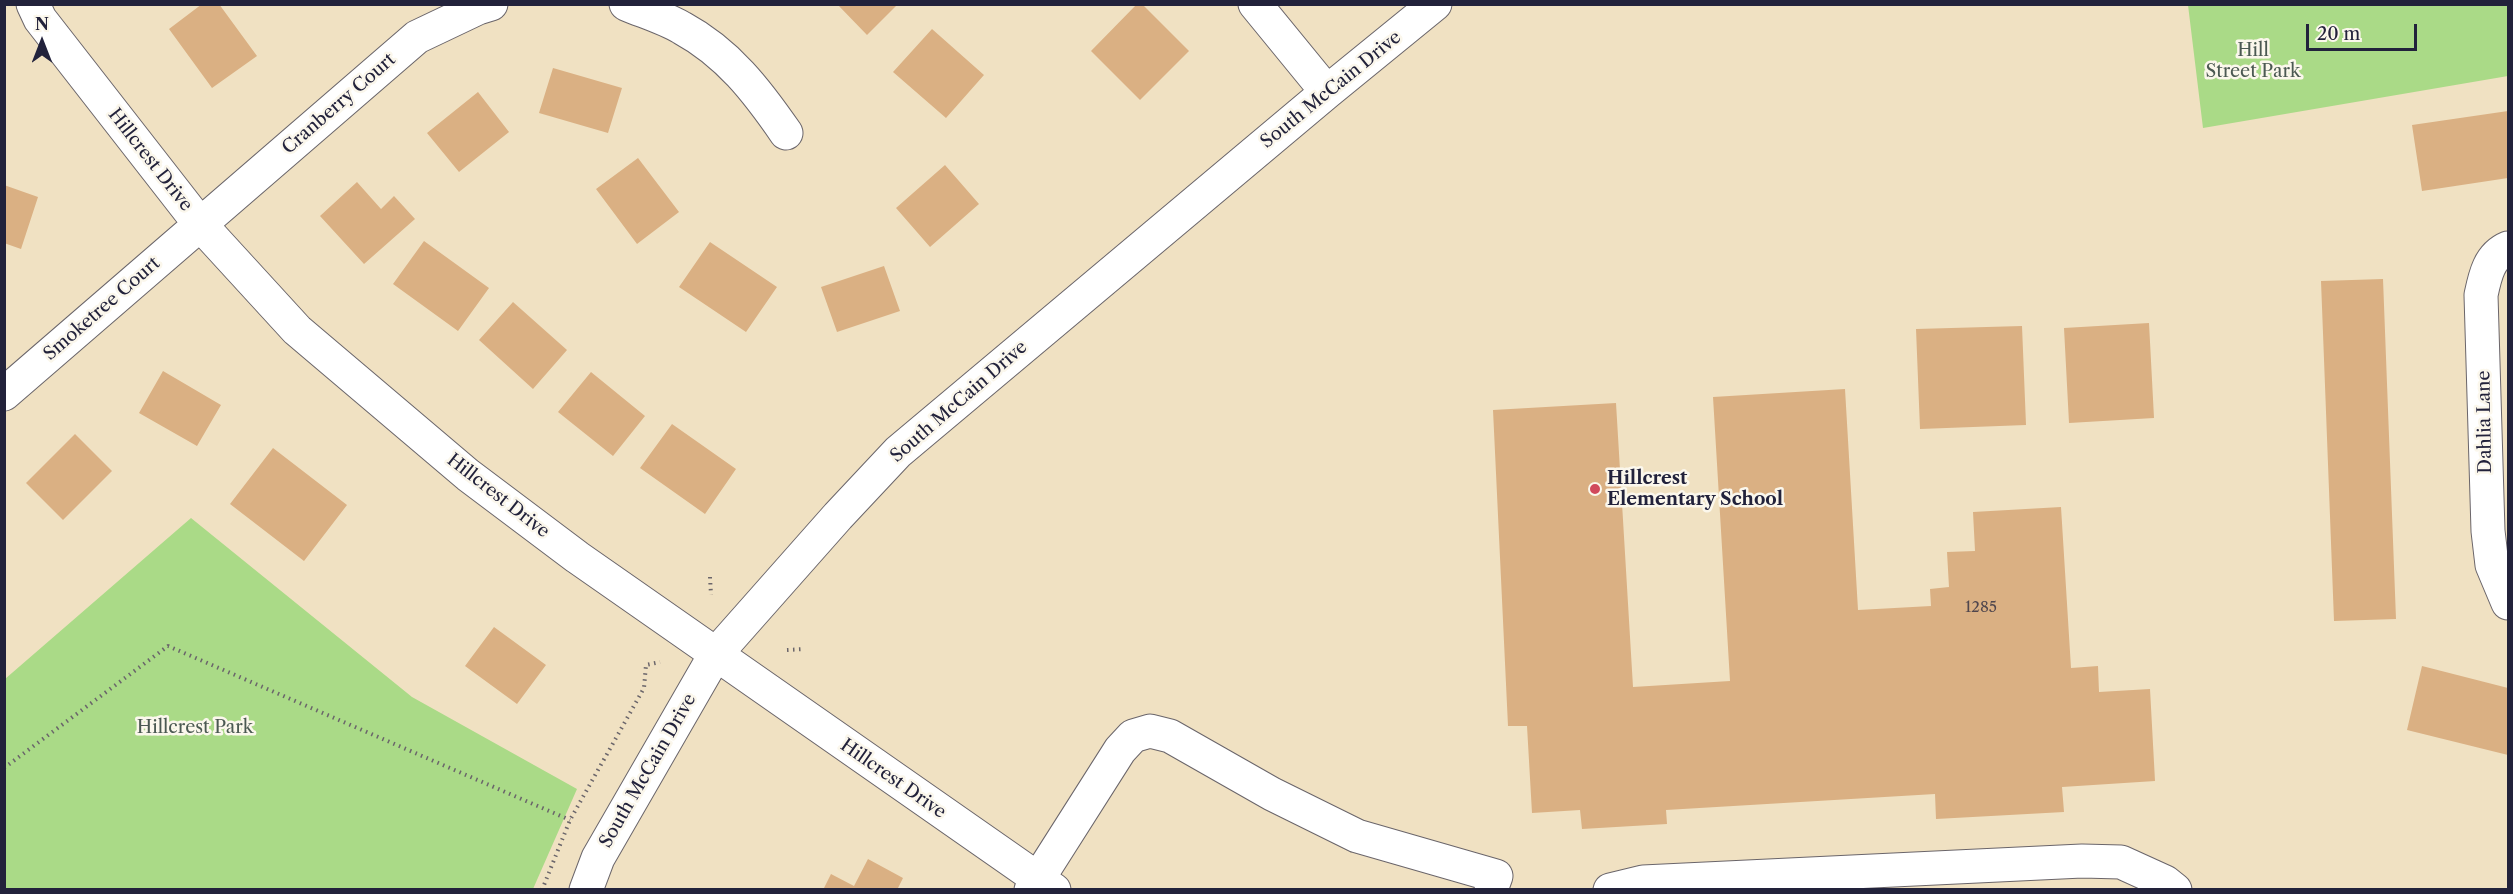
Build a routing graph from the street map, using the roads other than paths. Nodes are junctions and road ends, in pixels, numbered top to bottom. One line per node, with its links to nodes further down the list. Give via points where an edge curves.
1 (33, 4): 8 (street, Hillcrest Drive, via 40,19)
2 (491, 4): 8 (street, Cranberry Court, via 417,37)
3 (626, 4): 7 (street, via 682,27 723,55 758,92)
4 (1256, 4): 6 (street)
5 (1435, 4): 6 (street, South McCain Drive)
6 (1327, 92): 12 (street, South McCain Drive, via 898,452)
7 (786, 133)
8 (199, 224): 10 (street, Smoketree Court); 12 (street, Hillcrest Drive, via 297,330 459,467)
9 (2508, 248): 11 (street, Dahlia Lane, via 2487,268 2481,294 2488,531 2492,565)
10 (4, 394)
11 (2508, 603)
12 (715, 655): 14 (street, Hillcrest Drive); 15 (street, South McCain Drive, via 598,858)
13 (1783, 882): 17 (street, via 1644,882); 18 (street, via 2082,861 2121,862)
14 (1041, 886): 16 (street, via 1120,750 1133,736 1150,731 1170,736 1272,795 1357,836 1496,876)
15 (586, 890)
16 (1491, 890)
17 (1610, 890)
18 (2175, 890)

